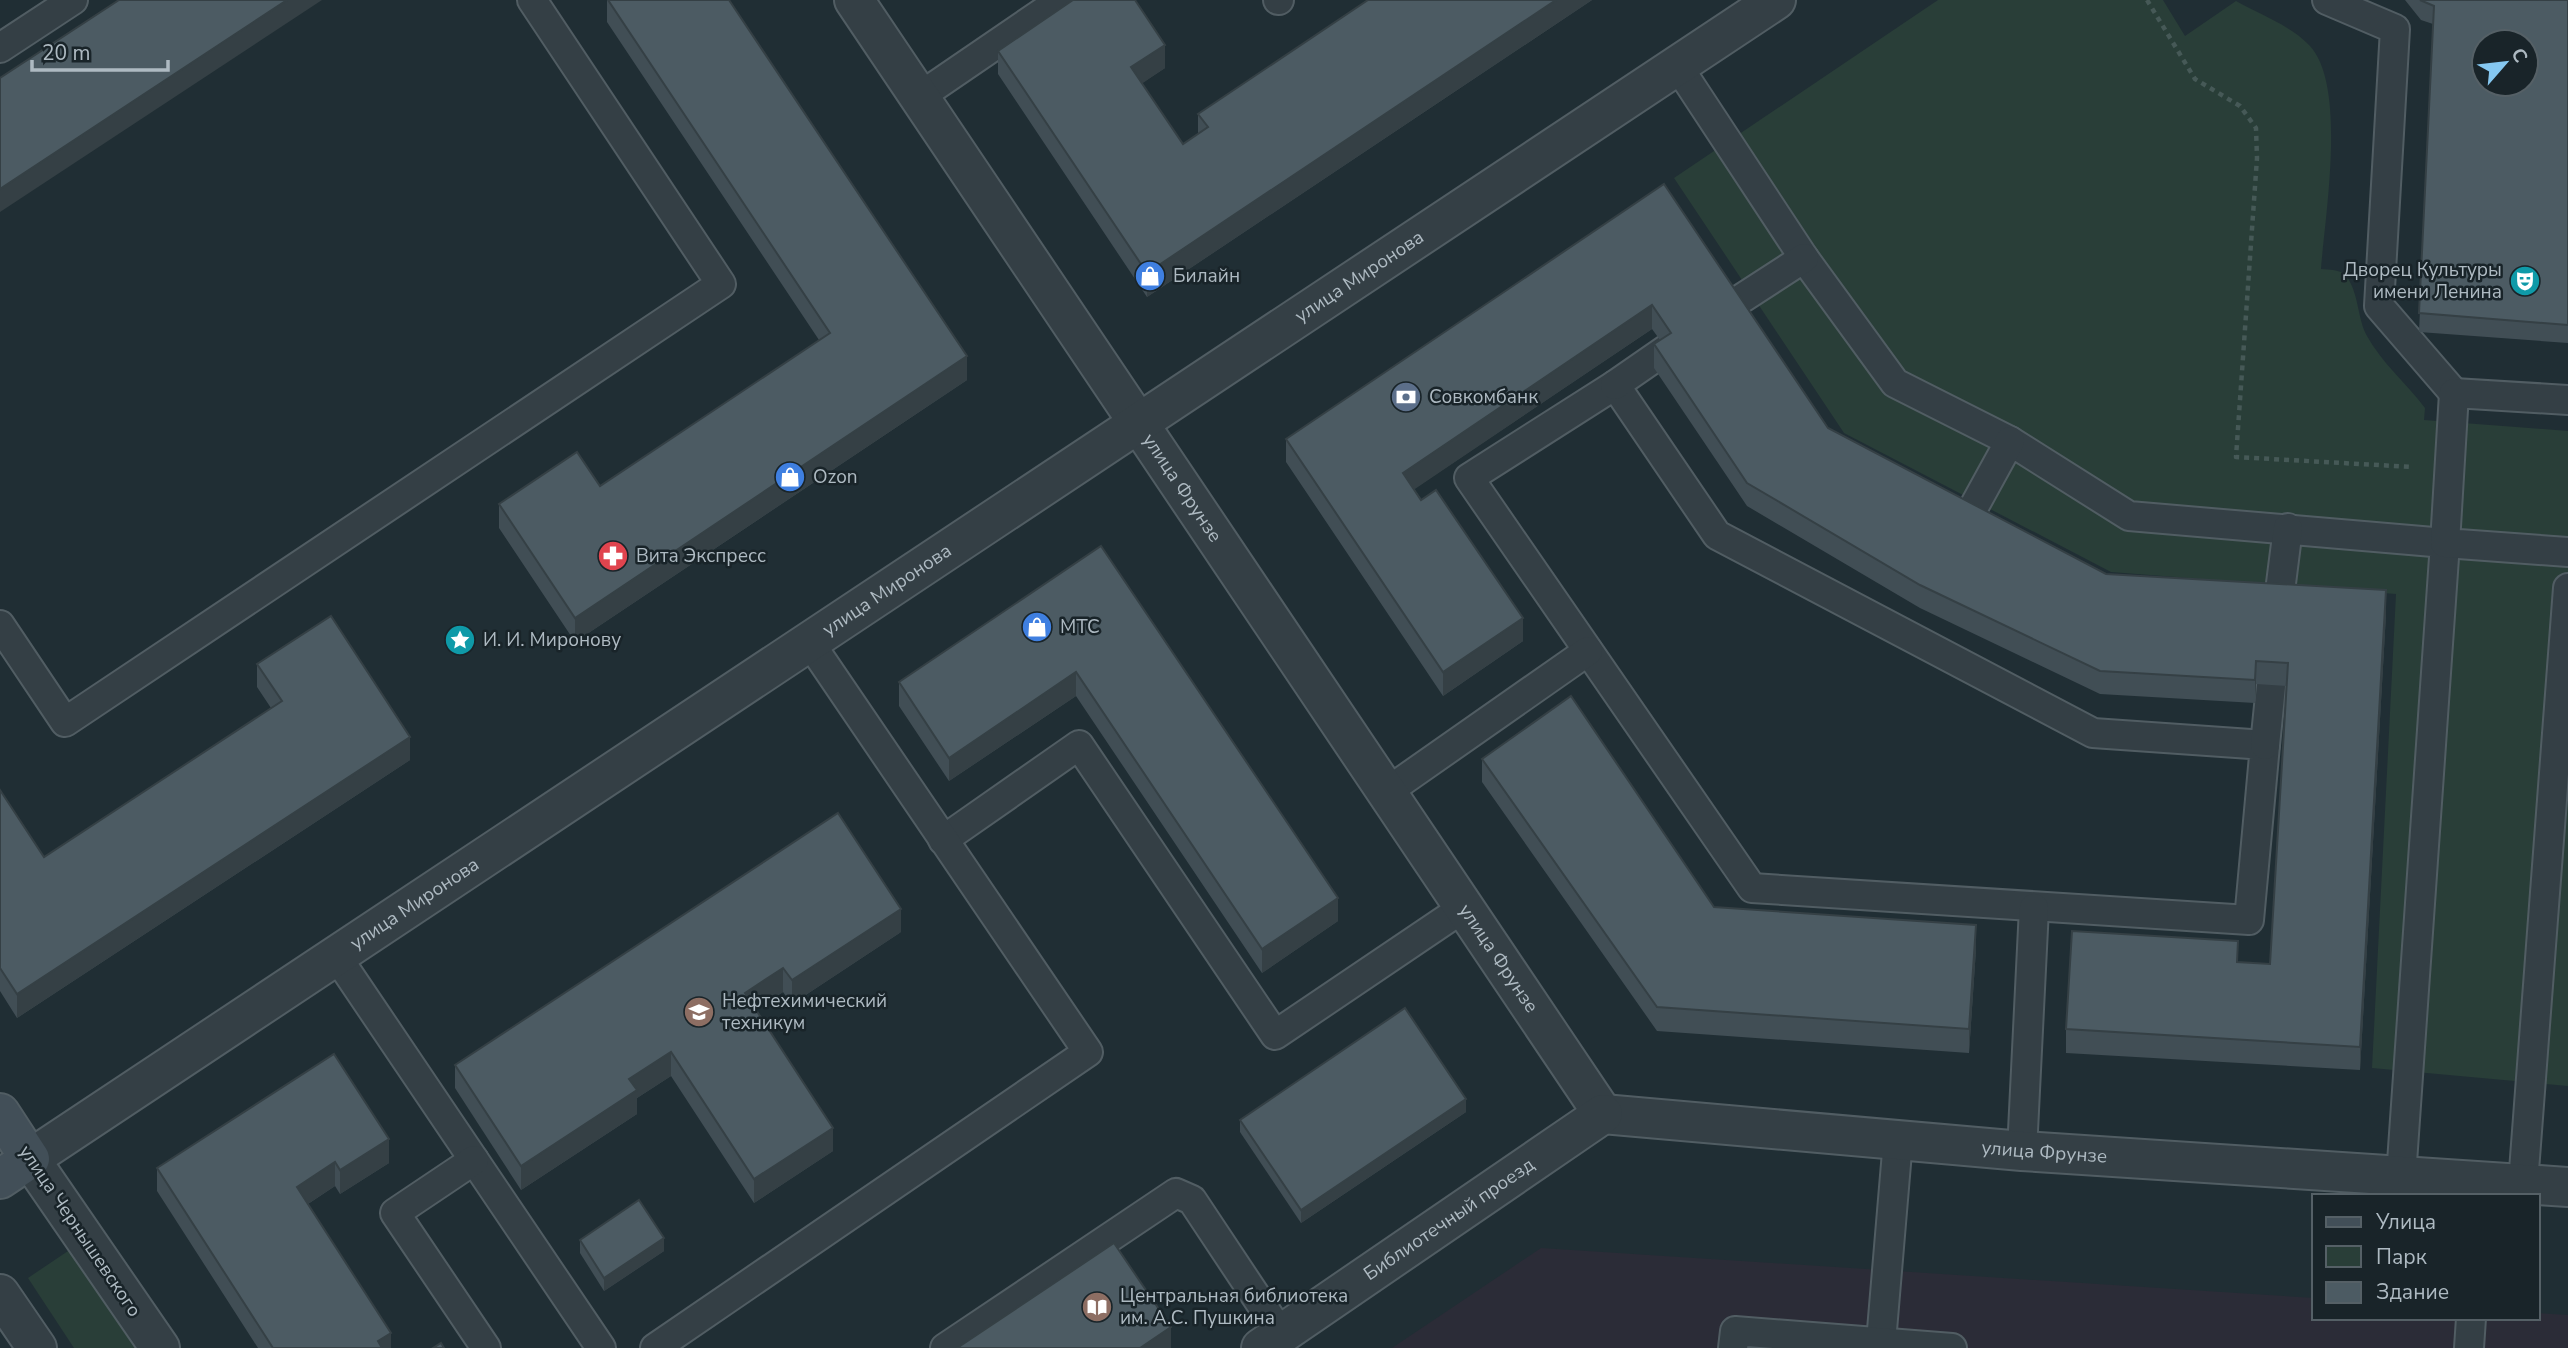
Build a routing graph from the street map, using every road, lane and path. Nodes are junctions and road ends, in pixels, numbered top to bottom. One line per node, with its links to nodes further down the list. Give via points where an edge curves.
1 (73, 0): 8 (lane)
2 (532, 0): 27 (lane, via 721,284 65,722)
3 (854, 0): 10 (street, улица Фрунзе)
4 (1061, 0): 10 (lane)
5 (1776, 0): 9 (street, улица Миронова)
6 (2147, 0): 19 (path, via 2195,79 2241,106 2256,128 2236,457)
7 (2327, 0): 15 (lane, via 2395,29 2379,306)
8 (0, 48)
9 (1677, 65): 11 (lane); 17 (street, улица Миронова)
10 (919, 97): 17 (street, улица Фрунзе)
11 (1804, 258): 12 (lane); 18 (lane, via 1895,383)
12 (1730, 306)
13 (1667, 349): 14 (lane)
14 (1615, 385): 28 (lane, via 1717,535); 30 (lane, via 1469,478)
15 (2454, 393): 16 (lane); 19 (lane)
16 (2568, 400)
17 (1140, 423): 29 (street, улица Миронова); 33 (street, улица Фрунзе)
18 (2010, 441): 20 (lane); 21 (lane, via 2129,516)
19 (2448, 469): 22 (lane)
20 (1965, 523)
21 (2288, 528): 22 (lane); 25 (lane)
22 (2445, 543): 23 (lane); 44 (lane)
23 (2568, 552)
24 (2568, 588): 45 (lane)
25 (2278, 607)
26 (1920, 608): 28 (lane)
27 (0, 625)
28 (1906, 634): 32 (lane, via 2093,733)
29 (810, 643): 34 (lane); 37 (street, улица Миронова)
30 (1588, 651): 33 (lane); 36 (lane, via 1752,888)
31 (2271, 686): 32 (lane)
32 (2265, 745): 36 (lane, via 2249,920)
33 (1388, 791): 35 (street, улица Фрунзе)
34 (943, 839): 35 (lane, via 1079,745 1275,1035); 56 (lane, via 1088,1052)
35 (1466, 906): 39 (street, улица Фрунзе)
36 (2034, 908): 41 (lane)
37 (337, 957): 42 (lane); 43 (street, улица Миронова)
38 (0, 1113): 43 (main road, улица Чернышевского)
39 (1603, 1114): 40 (street, улица Фрунзе); 50 (street, Библиотечный проезд)
40 (1898, 1140): 41 (street, улица Фрунзе); 51 (lane)
41 (2022, 1151): 44 (street, улица Фрунзе)
42 (474, 1160): 54 (lane, via 395,1213); 55 (lane)
43 (15, 1169): 53 (street, улица Чернышевского)
44 (2401, 1177): 47 (street, улица Фрунзе)
45 (2523, 1184): 46 (street, улица Фрунзе); 47 (street, улица Фрунзе)
46 (2568, 1186)
47 (2481, 1189)
48 (0, 1294): 52 (street)
49 (2471, 1320): 60 (lane)
50 (1271, 1341): 57 (lane, via 1192,1200 1176,1193)
51 (1881, 1342): 58 (lane, via 1735,1331); 59 (lane)
52 (37, 1348)
53 (160, 1348)
54 (486, 1348)
55 (601, 1348)
56 (655, 1348)
57 (945, 1348)
58 (1733, 1348)
59 (1952, 1348)
60 (2469, 1348)

